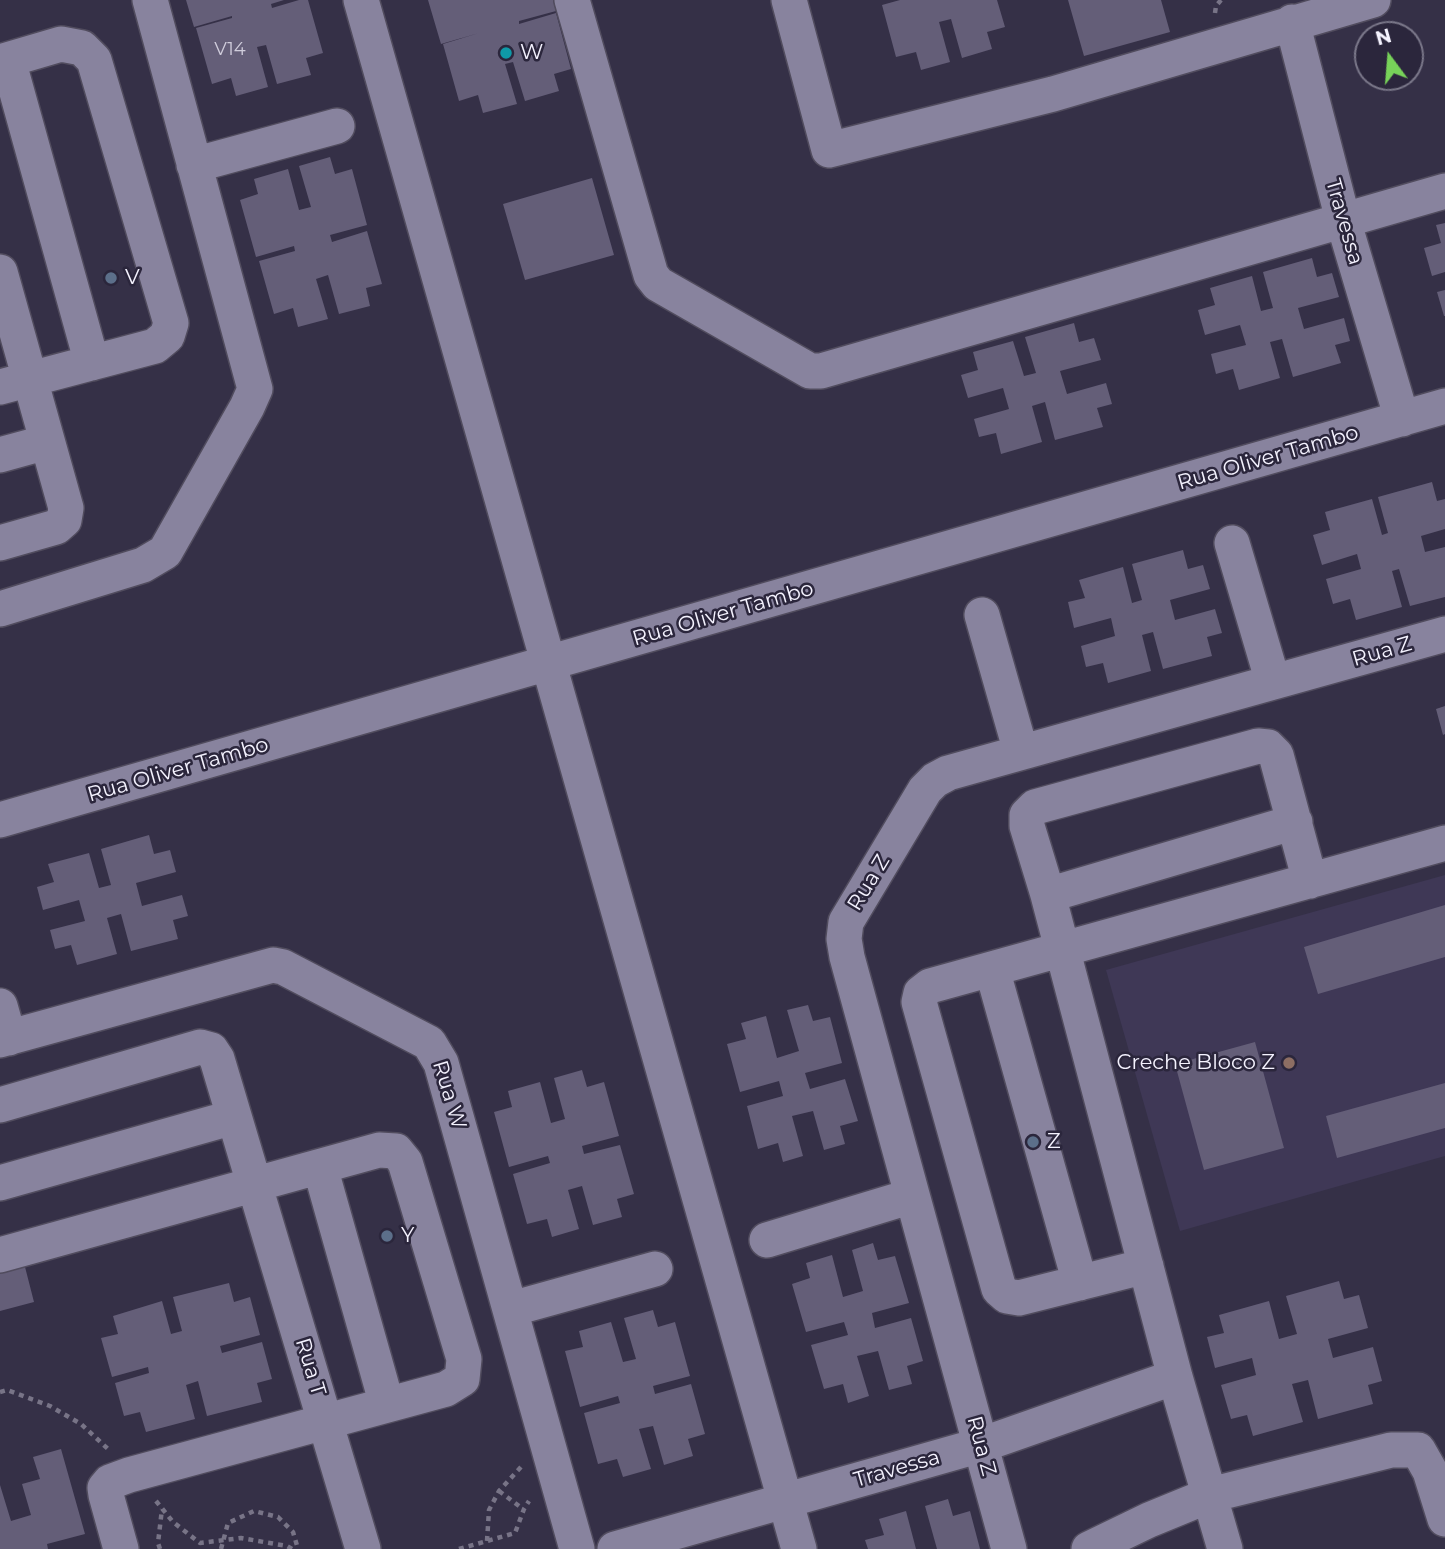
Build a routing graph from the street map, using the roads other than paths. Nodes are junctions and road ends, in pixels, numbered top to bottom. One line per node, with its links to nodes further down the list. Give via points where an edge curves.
1 (150, 0): 9 (street)
2 (361, 0): 24 (street)
3 (572, 0): 11 (street, via 651,275 658,284 810,371)
4 (789, 0): 6 (street, via 829,150 1053,93)
5 (1373, 0): 6 (street)
6 (1292, 22): 11 (street, Travessa)
7 (4, 61): 13 (street); 13 (street, via 61,44 82,48 94,60 171,323 167,335 155,346)
8 (337, 126): 9 (street)
9 (194, 165): 21 (street, via 256,389 165,552 143,565)
10 (1445, 191): 11 (street)
11 (1343, 220): 16 (street, Travessa)
12 (0, 272): 14 (street)
13 (92, 363): 14 (street)
14 (15, 383): 17 (street)
15 (1445, 406): 16 (street, Rua Oliver Tambo)
16 (1402, 419): 24 (street, Rua Oliver Tambo)
17 (47, 442): 18 (street); 19 (street, via 66,508 64,520 56,527)
18 (0, 455)
19 (0, 543)
20 (1232, 543): 25 (street)
21 (0, 608)
22 (982, 615): 26 (street)
23 (1445, 634): 25 (street, Rua Z)
24 (549, 664): 27 (street, Rua Oliver Tambo); 52 (street)
25 (1273, 682): 26 (street, Rua Z)
26 (1021, 752): 40 (street, Rua Z, via 935,780 846,922 847,957)
27 (0, 820)
28 (1295, 822): 30 (street); 31 (street); 31 (street, via 1276,755 1268,747 1258,746 1035,807 1027,815 1027,826)
29 (1445, 843): 30 (street)
30 (1310, 881): 32 (street)
31 (1048, 895): 32 (street)
32 (1061, 949): 33 (street); 43 (street)
33 (992, 969): 45 (street); 45 (street, via 930,986 919,1002 988,1250 999,1289 1007,1296 1019,1298)
34 (3, 1028): 46 (street, Rua W, via 273,965 424,1040 441,1063)
35 (0, 1105): 36 (street, Rua T, via 200,1047 211,1050 217,1059)
36 (234, 1117): 38 (street); 39 (street, Rua T)
37 (320, 1167): 39 (street); 48 (street); 48 (street, via 379,1150 396,1151 405,1162 464,1359 462,1379 446,1389)
38 (0, 1184)
39 (256, 1185): 42 (street); 49 (street, Rua T)
40 (912, 1196): 41 (street); 50 (street, Rua Z)
41 (767, 1240)
42 (0, 1255)
43 (1146, 1266): 45 (street); 47 (street)
44 (655, 1269): 46 (street)
45 (1080, 1283)
46 (511, 1309): 57 (street, Rua W)
47 (1175, 1377): 50 (street, Travessa); 51 (street)
48 (387, 1405): 49 (street)
49 (326, 1422): 55 (street, via 110,1482 106,1496); 56 (street, Rua T)
50 (981, 1446): 52 (street, Travessa); 60 (street, Rua Z)
51 (1210, 1495): 53 (street, via 1391,1450 1418,1450 1430,1471); 54 (street); 62 (street)
52 (786, 1501): 58 (street, Travessa); 59 (street)
53 (1445, 1520)
54 (1154, 1534): 61 (street)
55 (121, 1549)
56 (363, 1549)
57 (577, 1549)
58 (615, 1549)
59 (799, 1549)
60 (1009, 1549)
61 (1088, 1549)
62 (1225, 1549)

